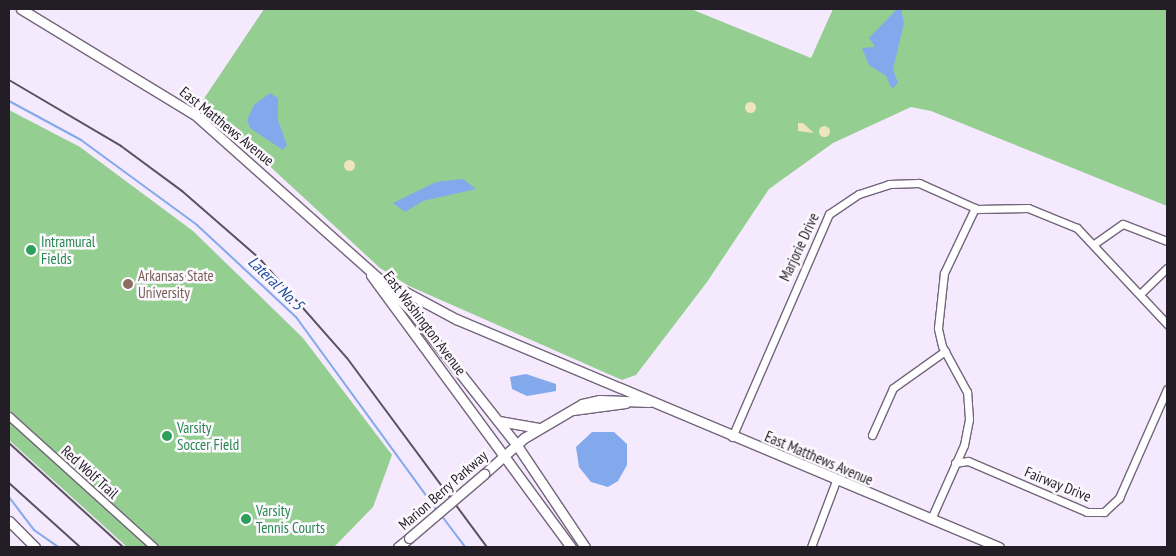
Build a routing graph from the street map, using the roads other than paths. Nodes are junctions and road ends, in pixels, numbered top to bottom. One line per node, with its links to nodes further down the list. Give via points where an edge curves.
1 (21, 9): 3 (street, East Matthews Avenue)
2 (30, 9): 3 (street)
3 (39, 18): 8 (street, East Matthews Avenue, via 194,114 279,187)
4 (975, 208): 6 (street, via 1028,208 1077,228); 11 (street, via 944,273 938,328); 18 (street, Marjorie Drive, via 912,182 873,189 834,209)
5 (1167, 241): 6 (street, via 1125,224 1115,224)
6 (1094, 244): 9 (street)
7 (1167, 268): 9 (street)
8 (374, 276): 13 (street, via 456,319); 15 (street, East Washington Avenue, via 411,311); 20 (street, East Washington Avenue)
9 (1140, 294): 10 (street)
10 (1167, 324)
11 (945, 351): 17 (street, via 894,388); 21 (street, via 962,378 969,404 966,436)
12 (1167, 389): 21 (street, Fairway Drive, via 1119,498 1104,512 1087,512 968,461)
13 (652, 402): 16 (street, East Matthews Avenue, via 599,400); 18 (street, East Matthews Avenue)
14 (9, 416): 26 (street, Red Wolf Trail)
15 (497, 421): 16 (street); 19 (street, East Washington Avenue)
16 (538, 428): 19 (street, East Matthews Avenue)
17 (872, 435)
18 (732, 437): 22 (street, East Matthews Avenue)
19 (516, 444): 20 (street, East Matthews Avenue); 29 (street, East Washington Avenue)
20 (504, 453): 27 (street, Marion Berry Parkway, bridge); 28 (street, East Washington Avenue)
21 (955, 463): 23 (street)
22 (836, 481): 23 (street, East Matthews Avenue); 30 (street)
23 (932, 519): 31 (street, East Matthews Avenue)
24 (9, 521): 25 (street)
25 (35, 547)
26 (154, 547)
27 (398, 547)
28 (571, 547)
29 (585, 547)
30 (811, 547)
31 (999, 547)

